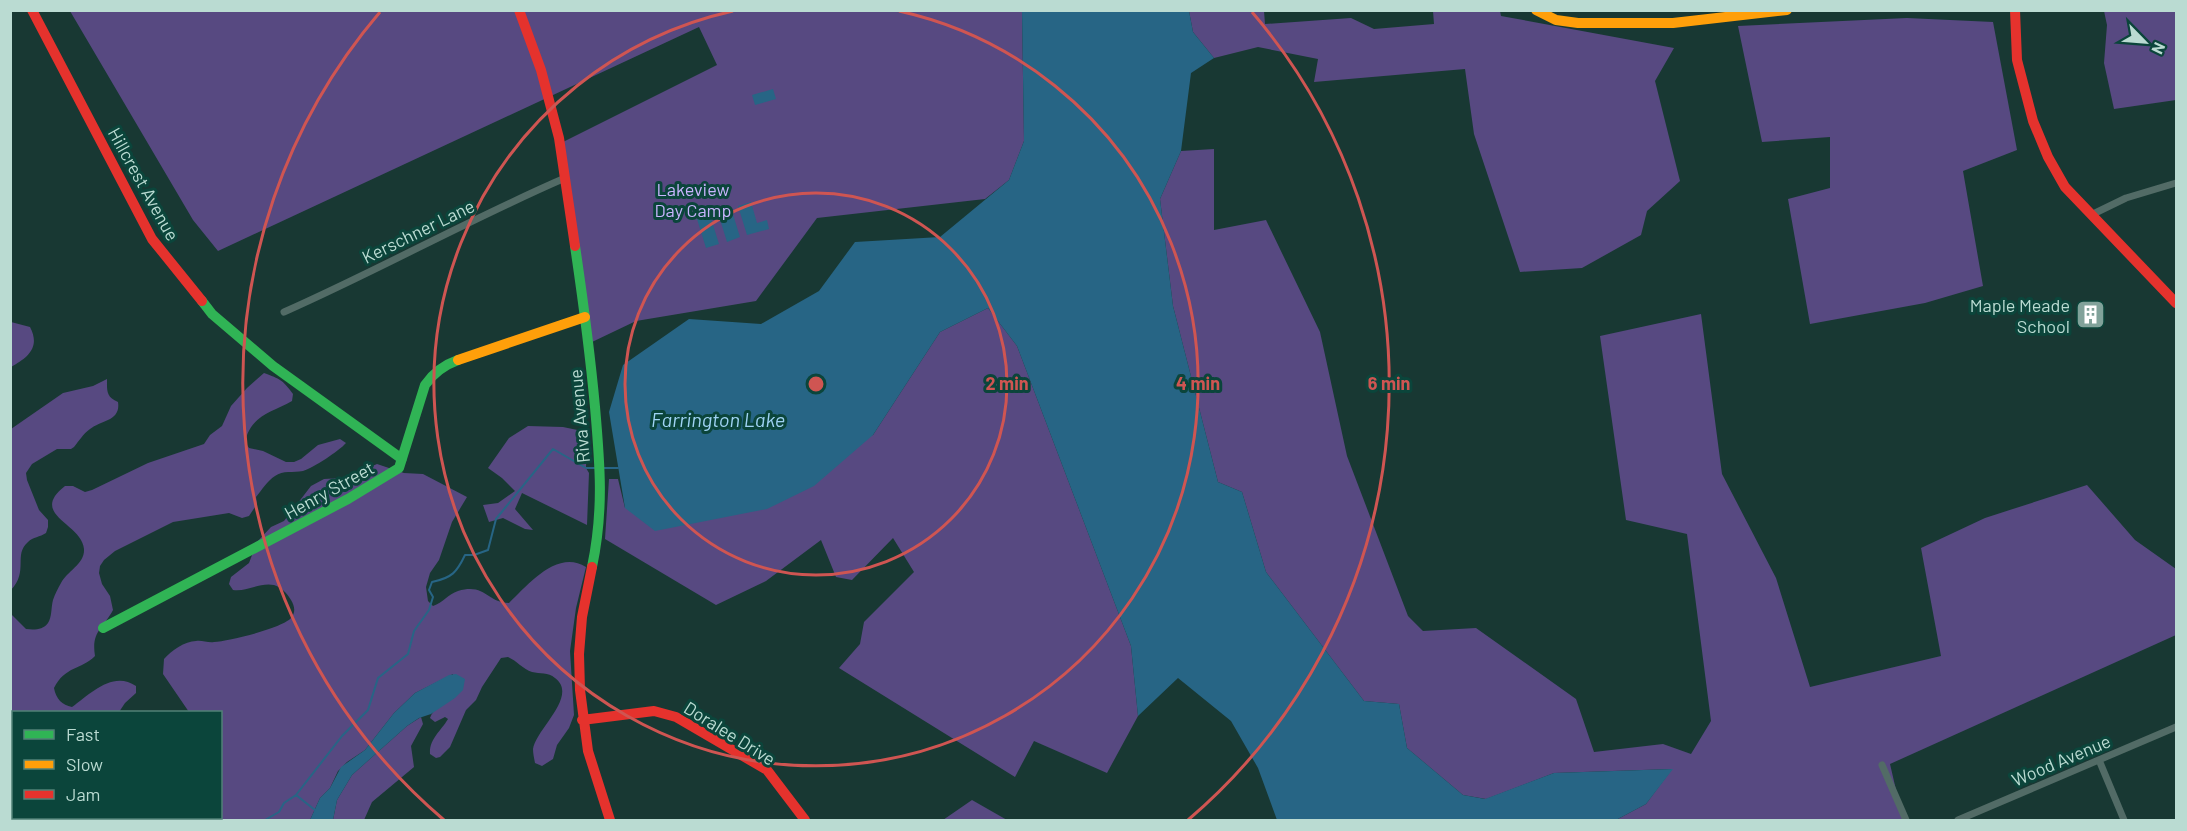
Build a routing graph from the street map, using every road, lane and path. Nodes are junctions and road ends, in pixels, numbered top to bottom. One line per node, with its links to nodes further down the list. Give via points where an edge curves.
1 (32, 10): 12 (street, Hillcrest Avenue, via 152,239 212,314 273,366)
2 (519, 10): 6 (street, Riva Avenue, via 541,69 560,138)
3 (1536, 10): 4 (street, via 1556,20 1578,23 1673,23)
4 (1786, 10)
5 (2015, 10): 8 (street, via 2017,60 2033,121 2065,187)
6 (566, 178): 10 (street, Kerschner Lane); 11 (street, Riva Avenue)
7 (2176, 183): 8 (street, via 2126,198)
8 (2091, 215): 9 (street)
9 (2176, 303)
10 (284, 312)
11 (585, 317): 12 (street, Henry Street, via 440,368 425,386); 14 (street, Riva Avenue, via 601,503 580,636)
12 (402, 459): 13 (street, Henry Street, via 392,474 348,499)
13 (103, 628)
14 (582, 720): 18 (street, Riva Avenue, via 595,780); 19 (street, Doralee Drive, via 654,711 676,717 767,770)
15 (2176, 727): 16 (street, Wood Avenue)
16 (2099, 760): 21 (street, Wood Avenue); 22 (street)
17 (1882, 765): 20 (street)
18 (610, 820)
19 (806, 820)
20 (1906, 820)
21 (1958, 820)
22 (2124, 820)

